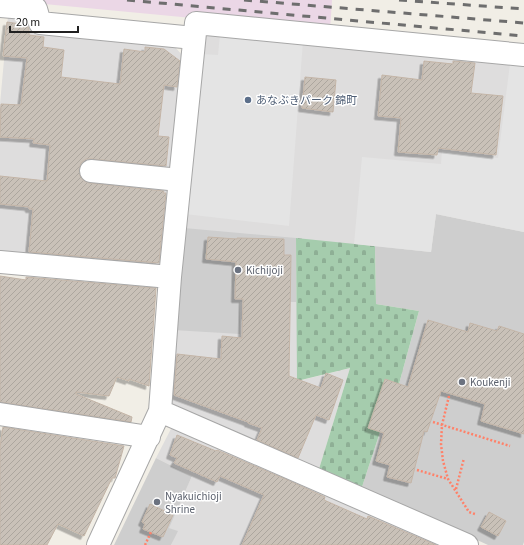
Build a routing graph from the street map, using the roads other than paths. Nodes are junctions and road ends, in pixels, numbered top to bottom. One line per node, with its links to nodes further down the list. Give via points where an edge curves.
1 (0, 12): 2 (street, via 36,9 40,23)
2 (194, 38): 3 (street, via 196,23); 5 (street)
3 (524, 55)
4 (91, 171): 5 (street)
5 (179, 180): 7 (street)
6 (0, 262): 7 (street)
7 (170, 277): 8 (street)
8 (160, 411): 10 (street); 12 (street)
9 (0, 414): 10 (street)
10 (149, 437): 11 (street)
11 (98, 545)
12 (467, 545)

